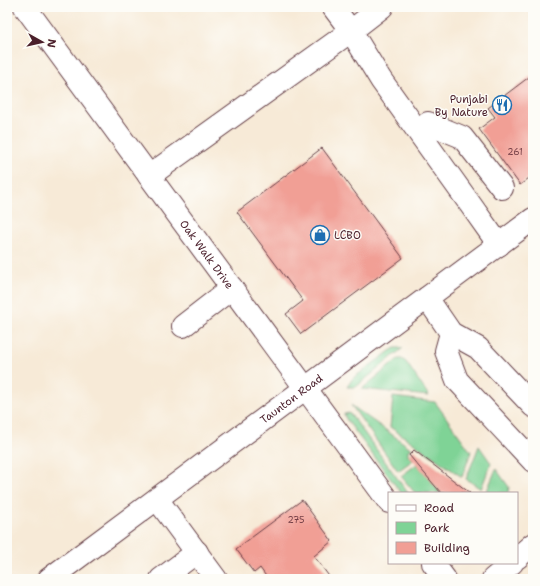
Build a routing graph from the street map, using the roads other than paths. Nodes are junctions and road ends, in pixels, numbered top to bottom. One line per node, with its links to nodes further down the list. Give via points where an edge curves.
1 (24, 7): 6 (street, Oak Walk Drive)
2 (333, 7): 4 (street)
3 (382, 7): 4 (street)
4 (351, 31): 6 (street); 9 (street, via 381,80)
5 (428, 123): 7 (street, via 462,137)
6 (149, 176): 10 (street, Oak Walk Drive)
7 (502, 188)
8 (533, 219): 9 (street, Taunton Road)
9 (499, 245): 11 (street, Taunton Road)
10 (232, 288): 12 (street); 14 (street, Oak Walk Drive)
11 (427, 298): 13 (street); 14 (street, Taunton Road)
12 (183, 326)
13 (451, 333): 15 (street, via 478,348); 16 (street, via 446,350 457,380)
14 (306, 388): 17 (street, Taunton Road); 18 (street, Oak Walk Drive)
15 (533, 406)
16 (533, 461)
17 (157, 499): 20 (street); 24 (street, Taunton Road)
18 (388, 501)
19 (533, 544): 21 (street)
20 (197, 552): 25 (street); 26 (street)
21 (518, 557)
22 (434, 564): 27 (street)
23 (511, 564): 28 (street)
24 (49, 579)
25 (161, 579)
26 (216, 579)
27 (445, 579)
28 (493, 579)

